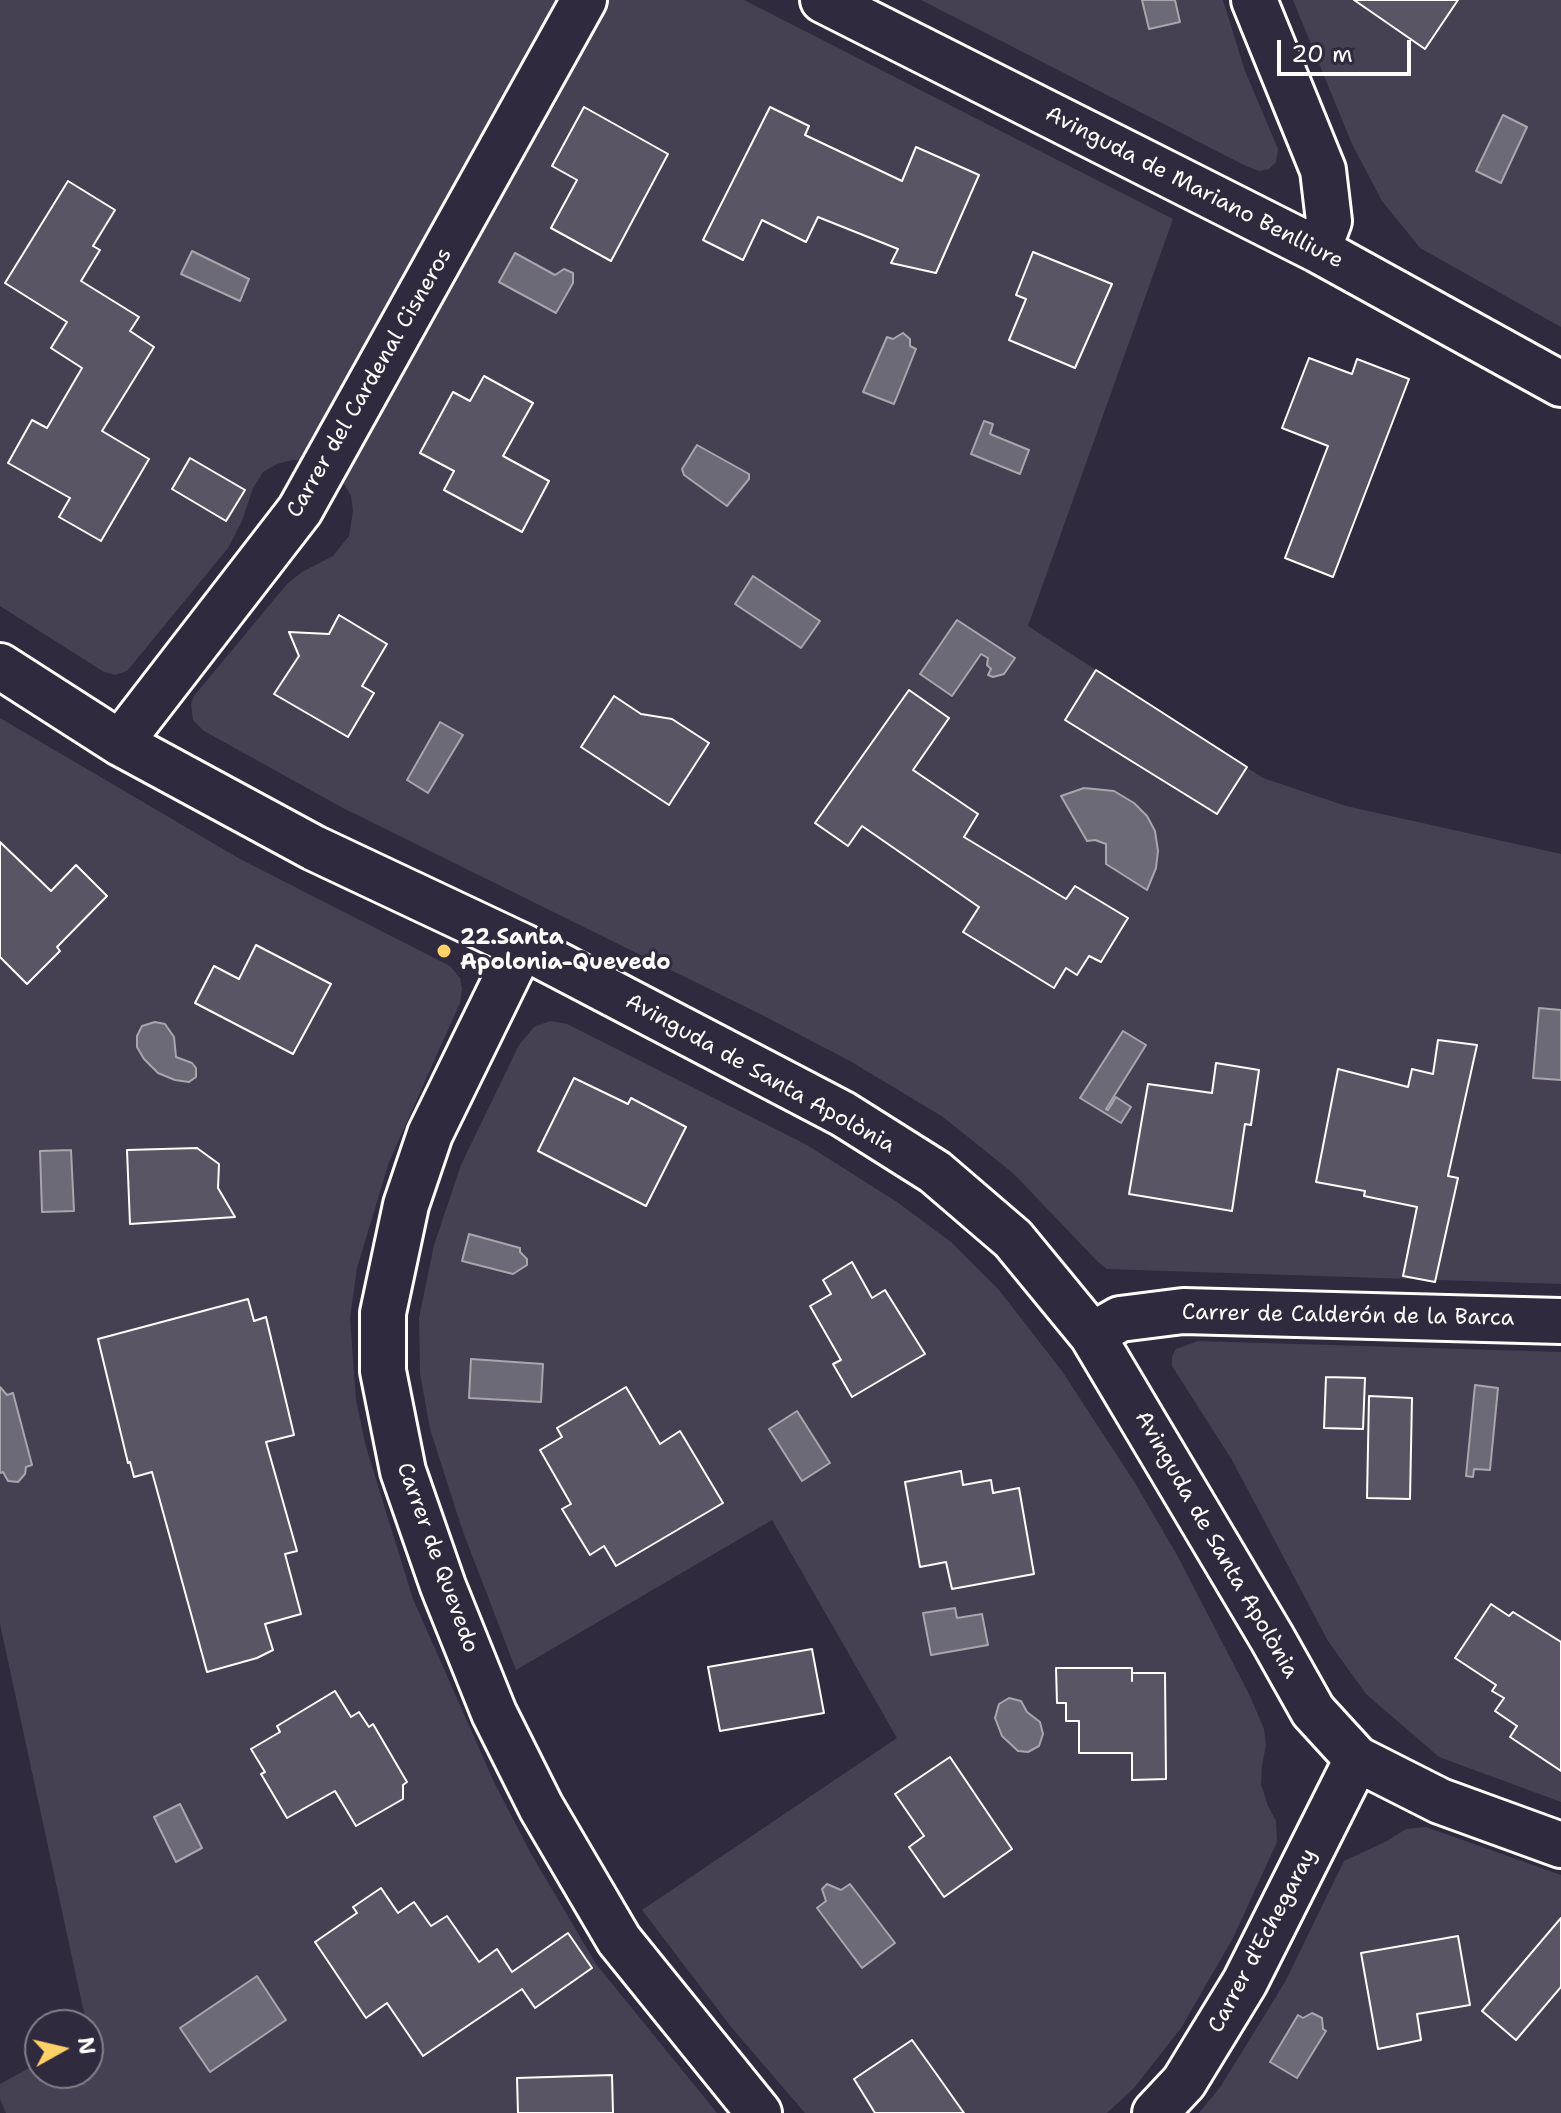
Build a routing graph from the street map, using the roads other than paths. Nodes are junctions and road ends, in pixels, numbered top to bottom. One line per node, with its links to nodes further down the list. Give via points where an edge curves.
1 (584, 0): 7 (street, Carrer del Cardenal Cisneros, via 300,510)
2 (823, 0): 4 (street, Avinguda de Mariano Benlliure)
3 (1254, 0): 4 (street, via 1323,170 1329,221)
4 (1318, 250): 5 (street, Avinguda de Mariano Benlliure)
5 (1561, 384)
6 (0, 666): 7 (street, Avinguda de Santa Apolònia)
7 (120, 743): 8 (street, Avinguda de Santa Apolònia, via 314,848)
8 (522, 946): 10 (street, Avinguda de Santa Apolònia, via 843,1114 935,1172 1013,1239); 13 (street, Carrer de Quevedo, via 430,1134 406,1205 383,1313 383,1371 403,1471 477,1671 541,1807 619,1940)
9 (1561, 1321): 10 (street, Carrer de Calderón de la Barca, via 1183,1311 1120,1319)
10 (1092, 1335): 11 (street, Avinguda de Santa Apolònia, via 1313,1711)
11 (1357, 1759): 12 (street, Avinguda de Santa Apolònia, via 1440,1801); 14 (street, Carrer d'Echegaray, via 1245,1982 1184,2082)
12 (1561, 1845)
13 (759, 2113)
14 (1155, 2113)

